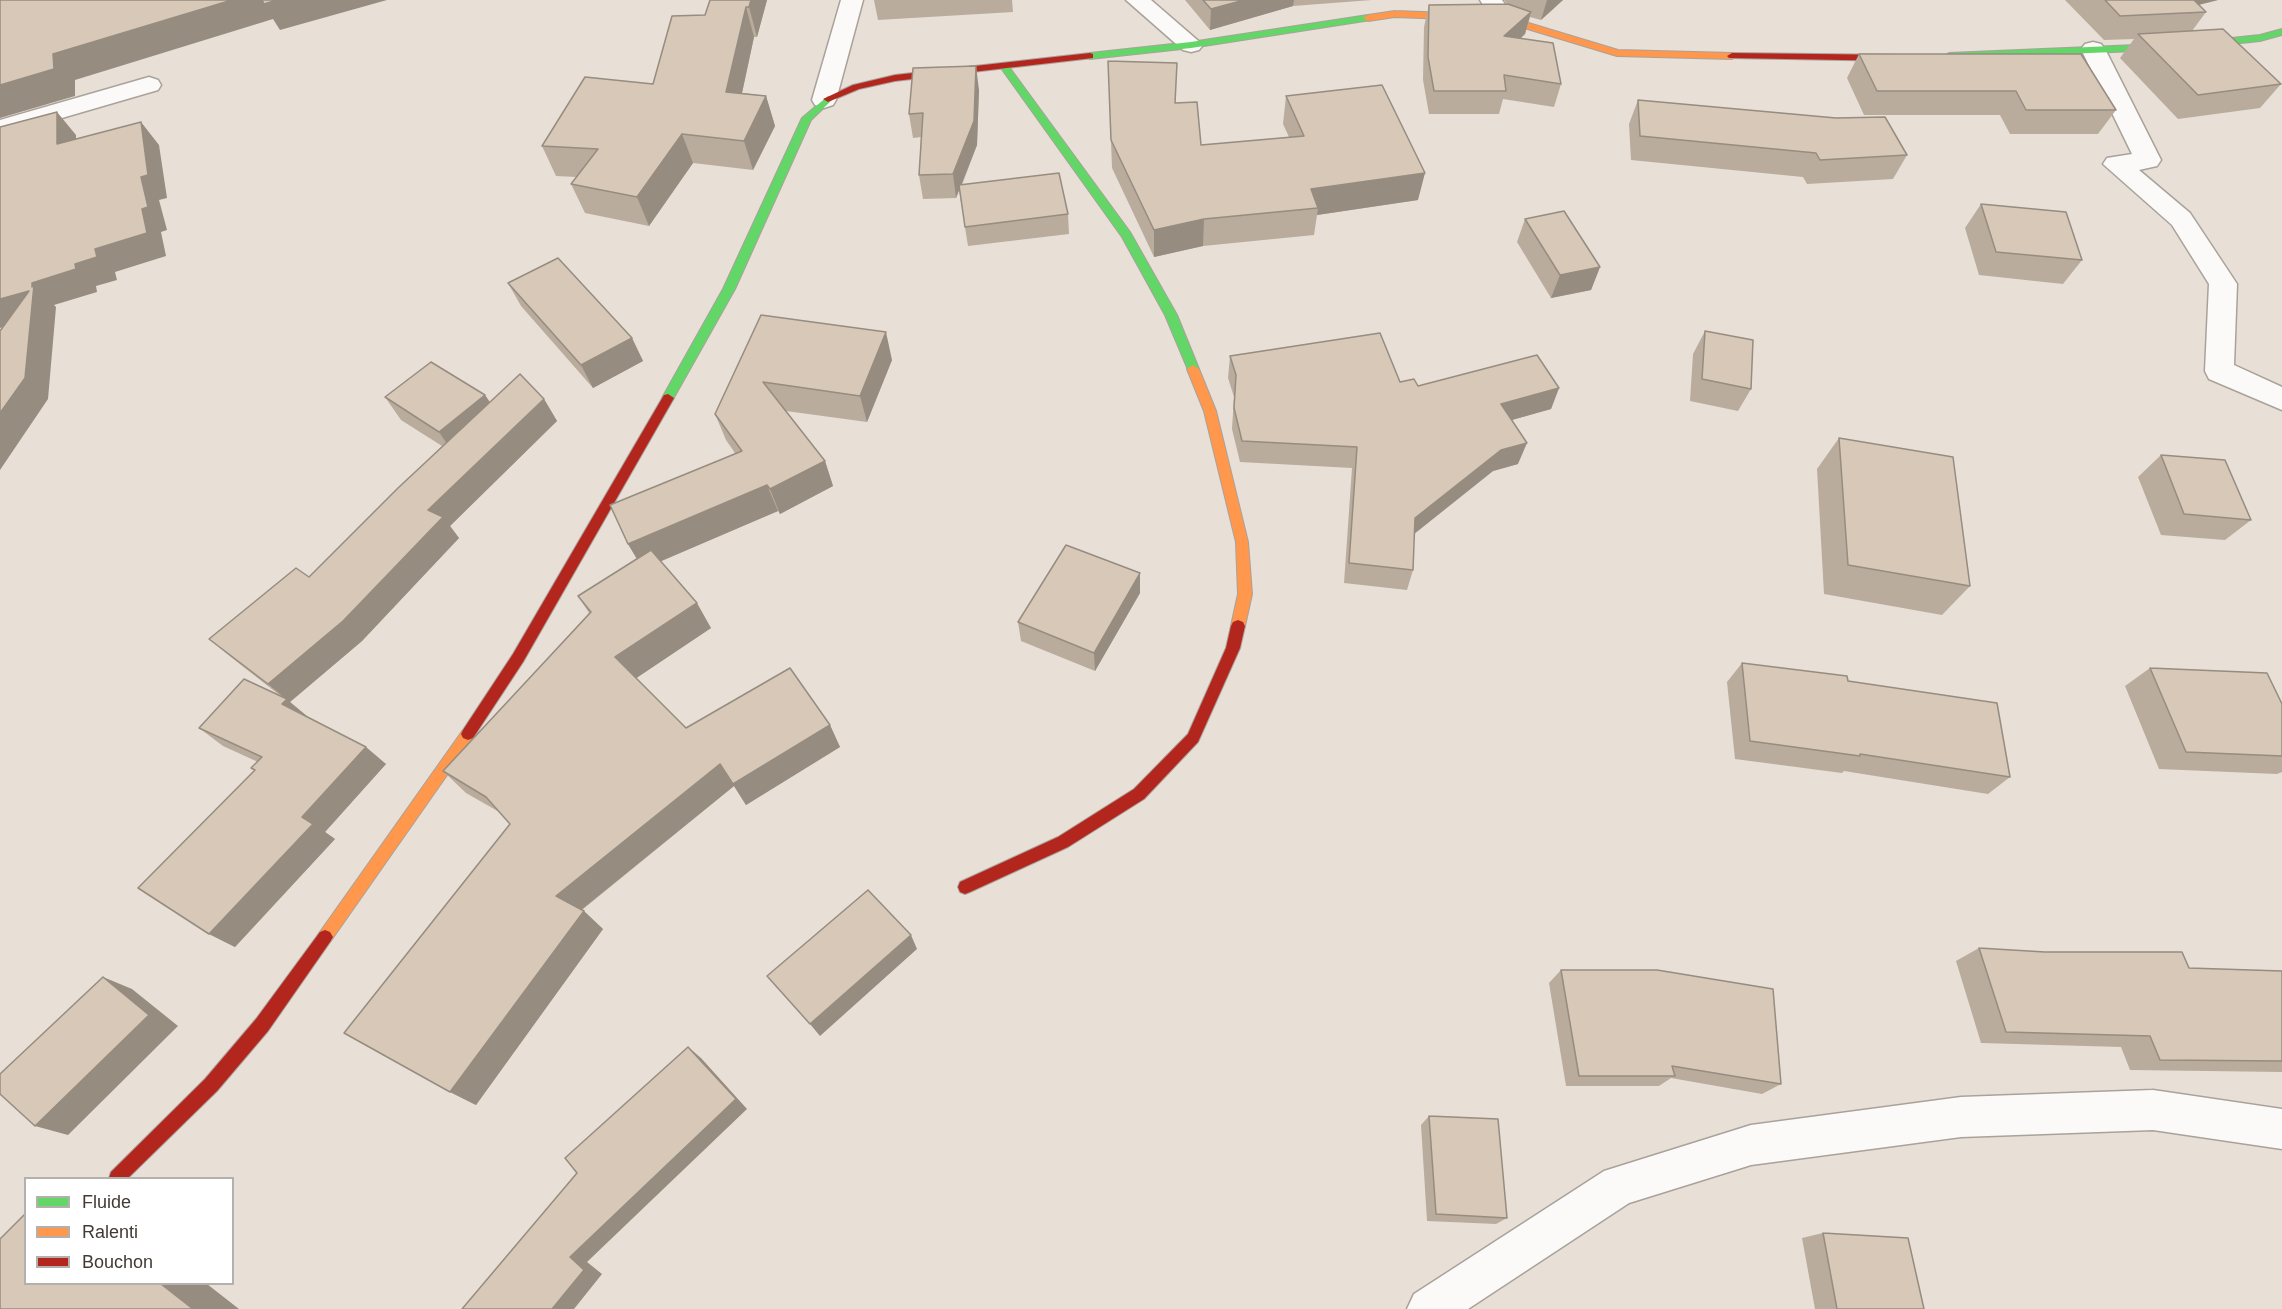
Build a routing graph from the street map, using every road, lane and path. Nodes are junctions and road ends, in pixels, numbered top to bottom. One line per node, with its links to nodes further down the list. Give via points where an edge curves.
1 (852, 0): 11 (street)
2 (1137, 0): 5 (street)
3 (1496, 9): 5 (street, via 1395,14); 8 (street, via 1617,53)
4 (2282, 32): 6 (street, via 2260,38 2183,45)
5 (1191, 45): 9 (street)
6 (2093, 49): 7 (street); 13 (street, via 2148,160 2116,164 2181,219 2223,284 2219,371)
7 (1934, 57)
8 (1911, 58)
9 (1004, 66): 11 (street, via 895,78); 14 (street, via 1126,236 1171,315 1210,411 1242,542 1245,594 1233,648 1192,738 1139,794 1063,842)
10 (149, 85): 12 (street)
11 (824, 100): 16 (street, via 807,118 704,335 480,718 262,1025 211,1085)
12 (0, 128)
13 (2282, 399)
14 (965, 887)
15 (2282, 1130): 17 (street, via 2153,1110 1961,1117 1751,1145 1618,1186)
16 (119, 1177)
17 (1429, 1309)

